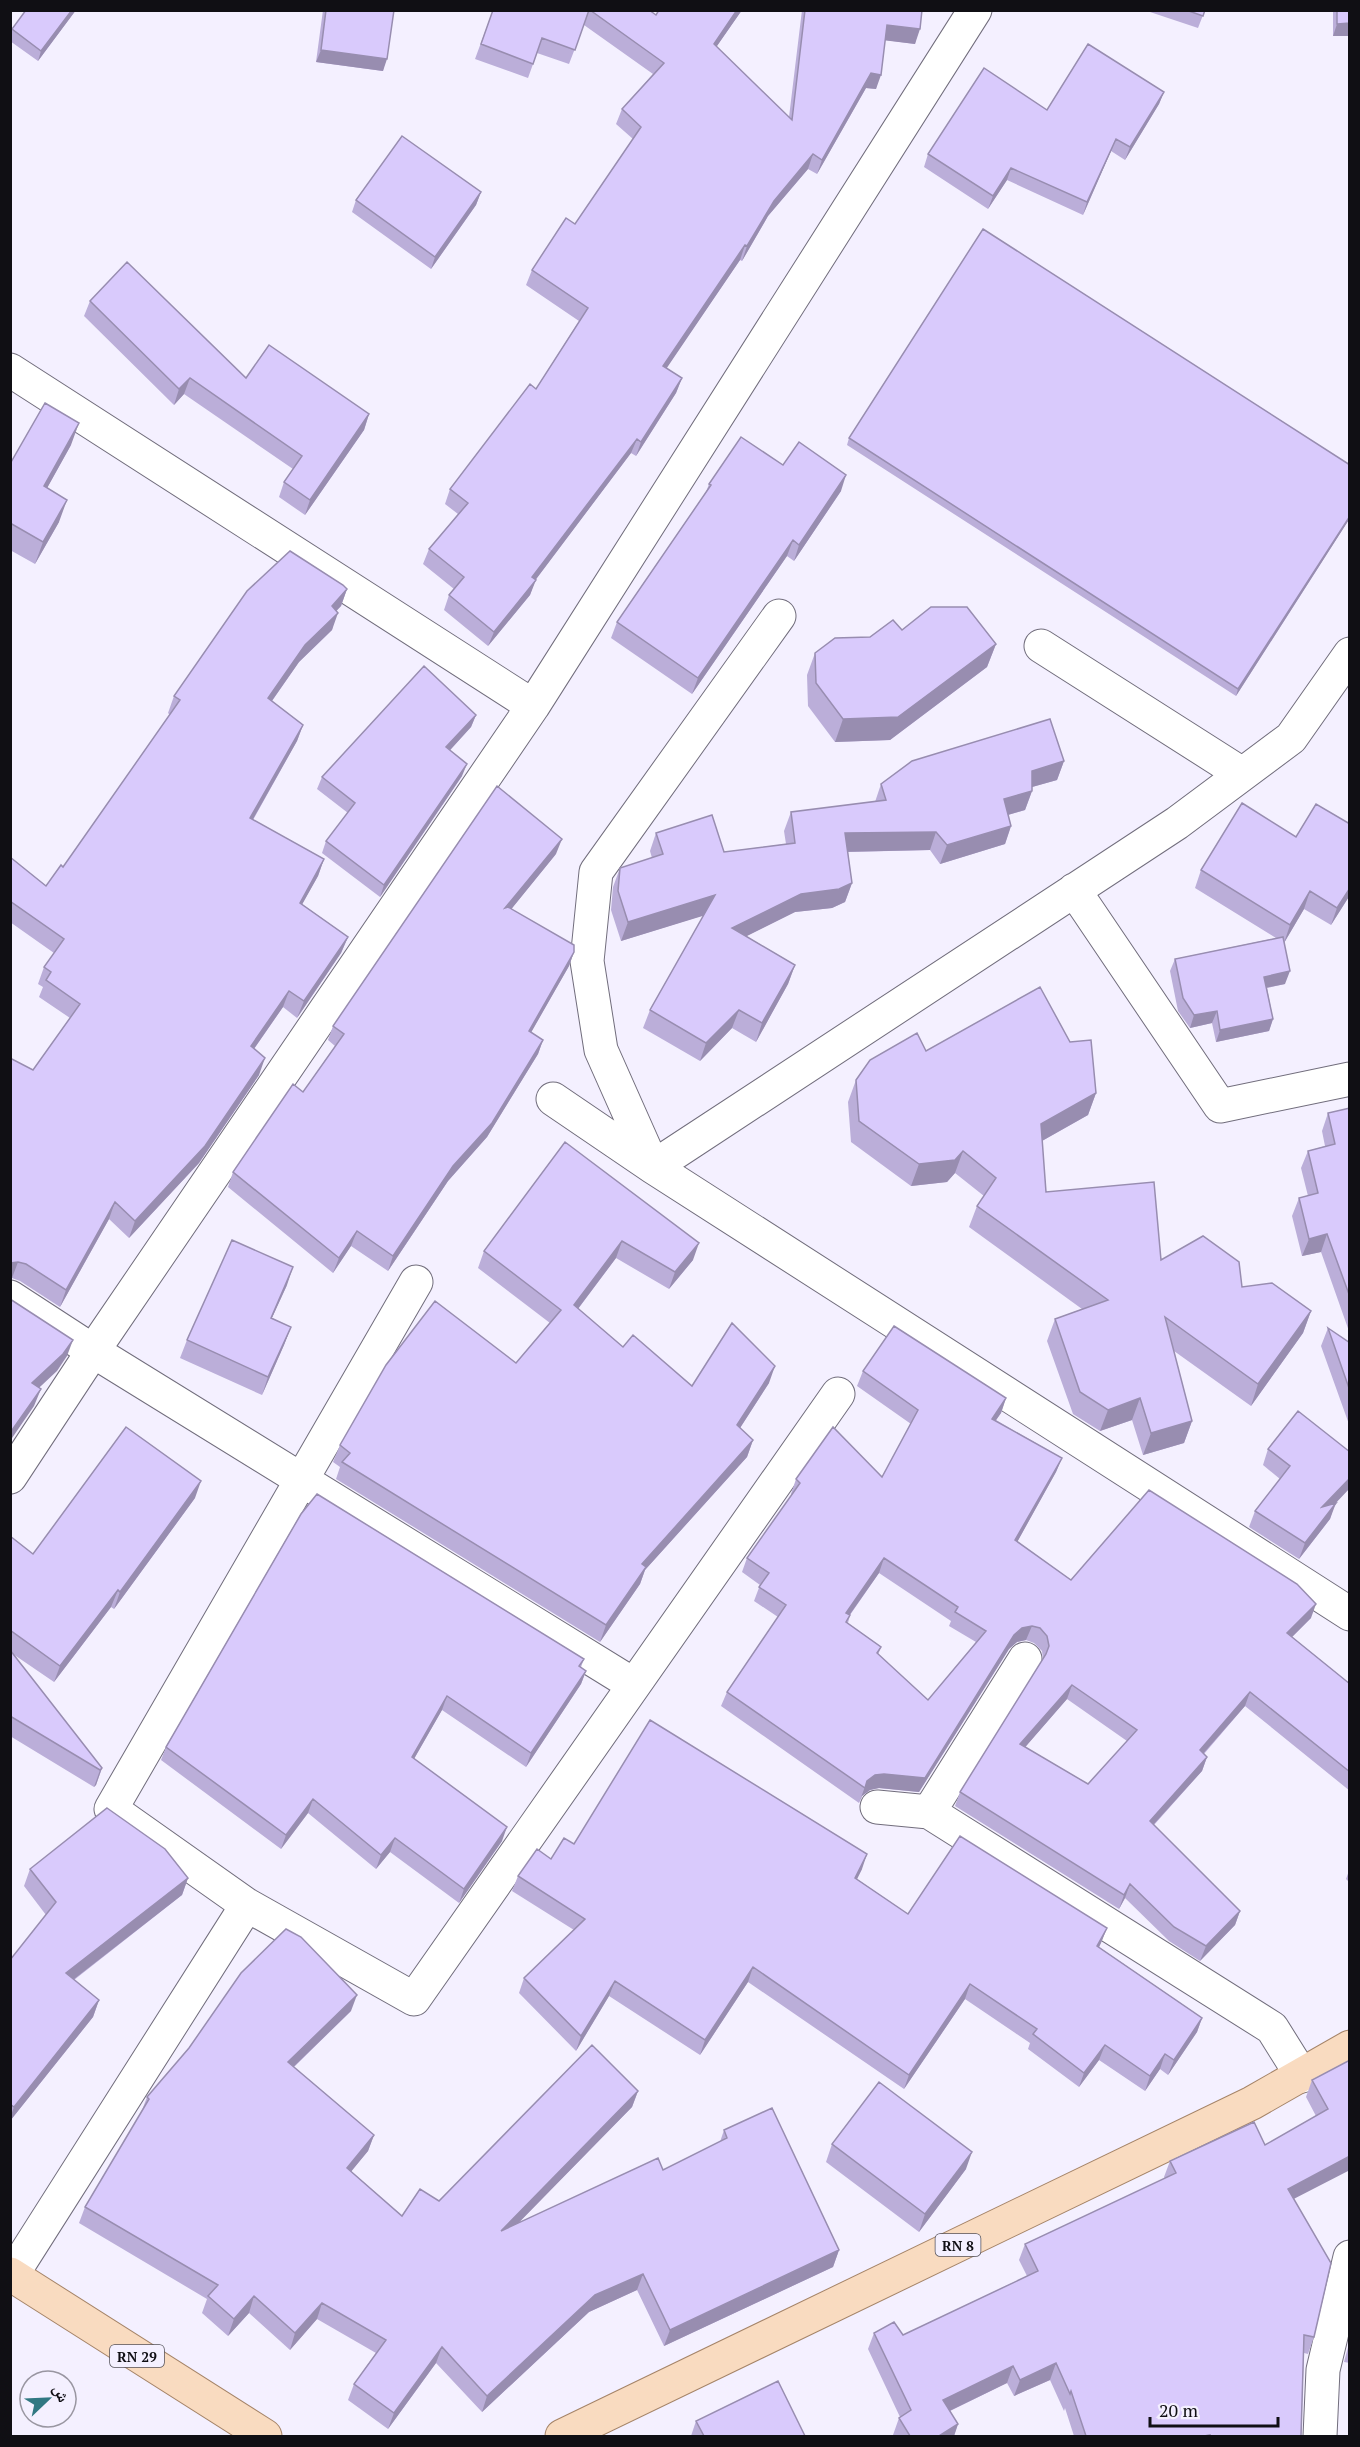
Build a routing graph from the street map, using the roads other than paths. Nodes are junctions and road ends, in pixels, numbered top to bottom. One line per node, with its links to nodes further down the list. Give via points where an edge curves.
1 (975, 10): 6 (street)
2 (10, 370): 6 (street)
3 (779, 615): 11 (street, via 596,872 587,961 601,1050)
4 (1041, 646): 7 (street)
5 (1350, 654): 7 (street, via 1291,738)
6 (533, 706): 14 (street)
7 (1242, 774): 8 (street, via 1177,823)
8 (1074, 890): 9 (street, via 1220,1106); 11 (street)
9 (1350, 1078)
10 (553, 1099): 11 (street)
11 (653, 1167): 18 (street)
12 (416, 1282): 17 (street)
13 (10, 1298): 14 (street)
14 (93, 1352): 16 (street); 17 (street)
15 (838, 1394): 20 (street)
16 (10, 1477)
17 (302, 1479): 20 (street); 23 (street, via 111,1809)
18 (1350, 1614)
19 (1025, 1659): 22 (street)
20 (634, 1685): 23 (street, via 414,1999)
21 (877, 1807): 22 (street)
22 (929, 1812): 25 (street, via 1272,2028)
23 (247, 1905): 27 (street)
24 (1350, 2048): 25 (main road, RN 8)
25 (1302, 2076): 30 (main road, RN 8)
26 (1350, 2257): 31 (street, via 1323,2370)
27 (11, 2274): 28 (main road, RN 29)
28 (229, 2425): 29 (main road, RN 29)
29 (264, 2436)
30 (562, 2436)
31 (1320, 2436)

